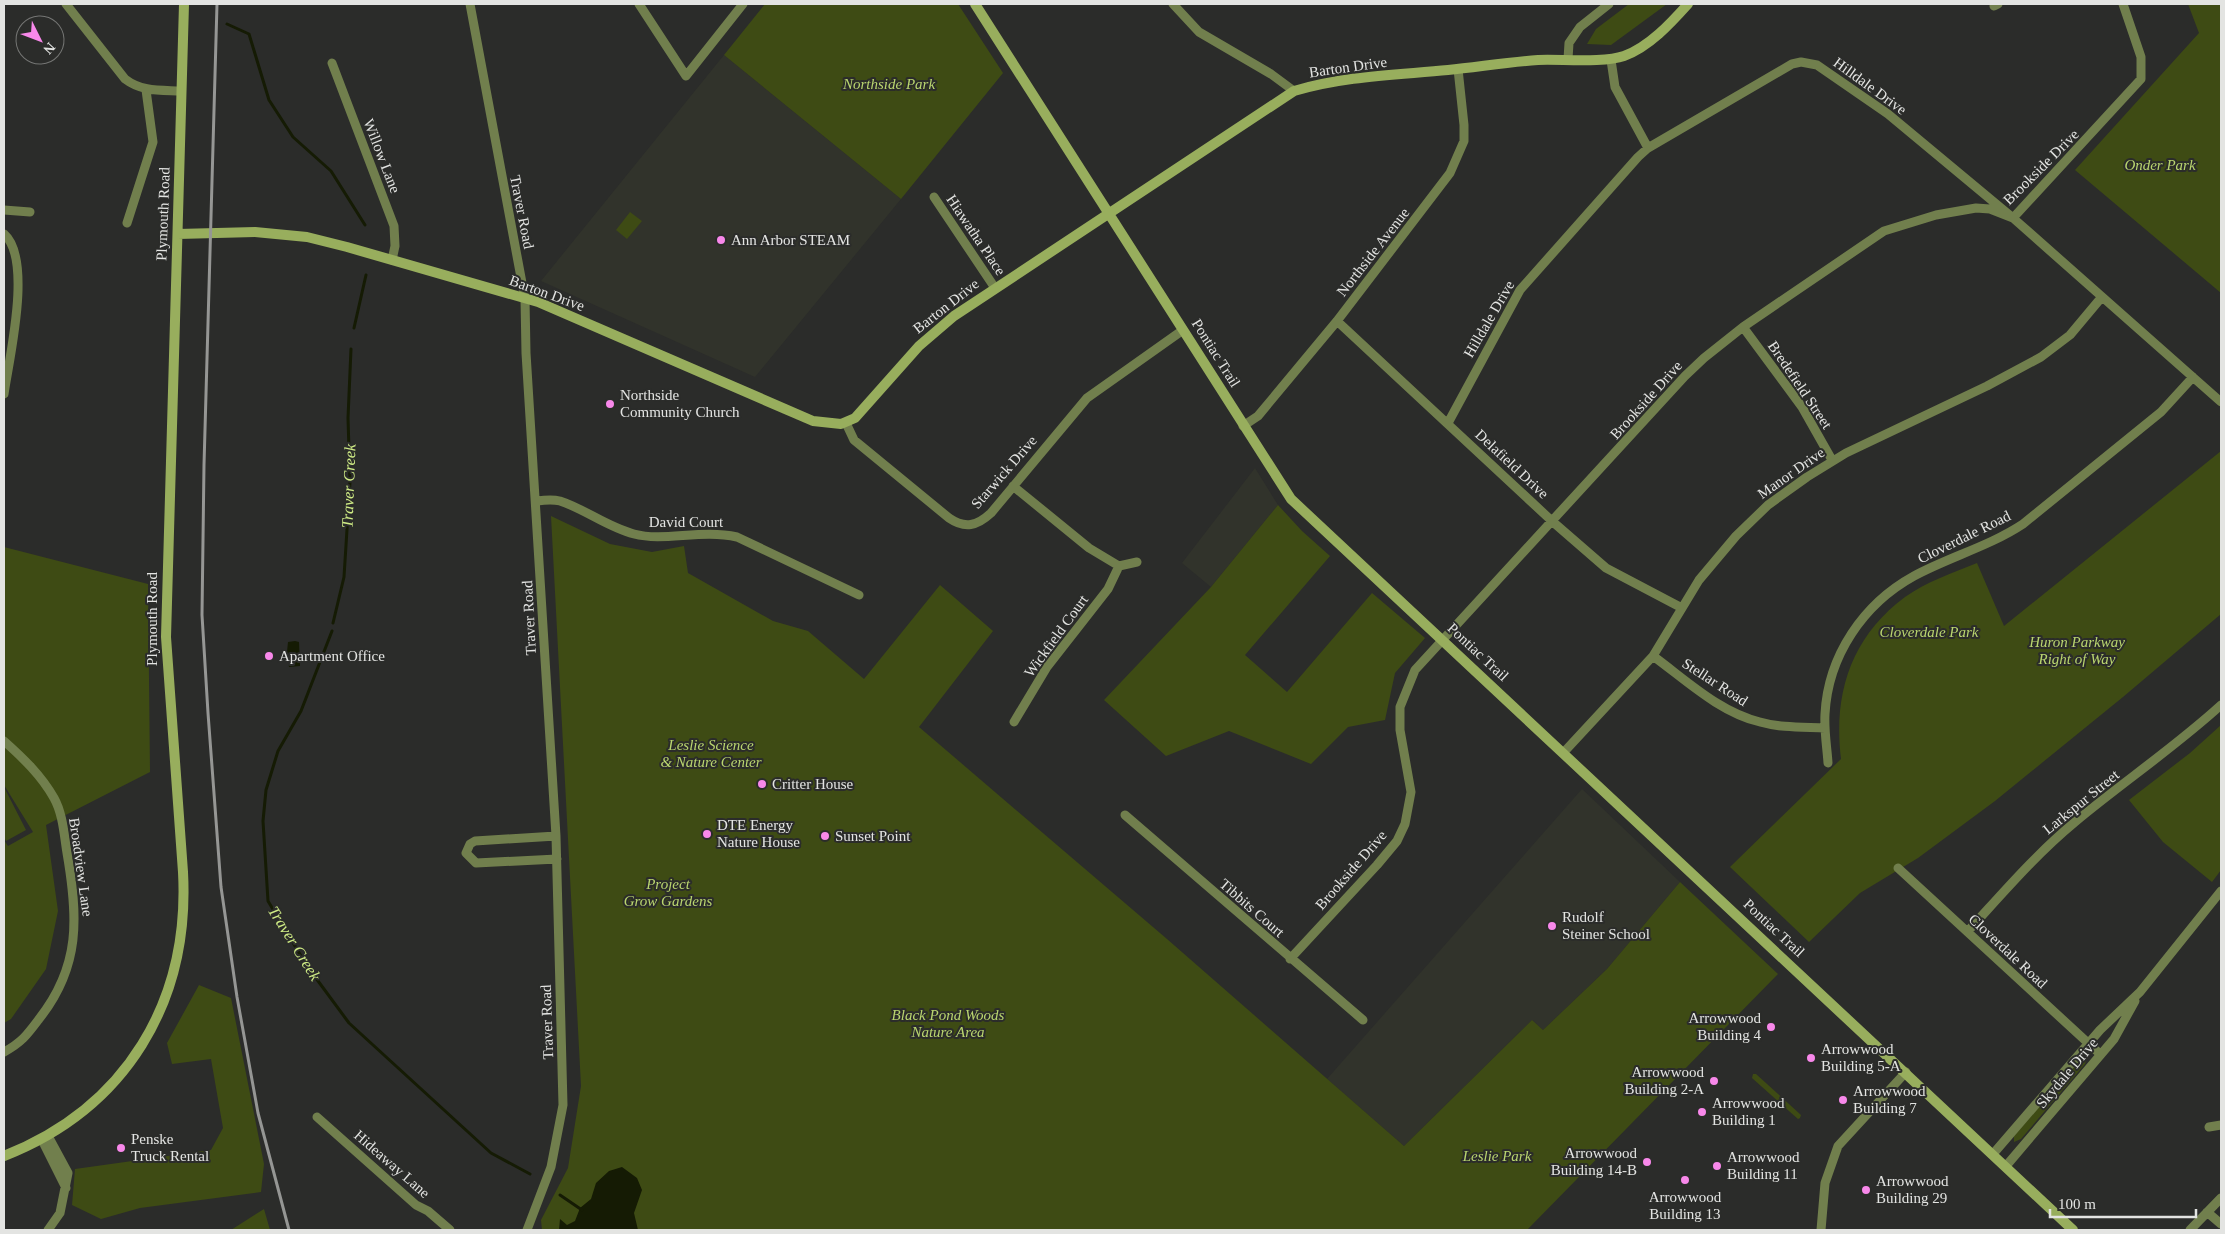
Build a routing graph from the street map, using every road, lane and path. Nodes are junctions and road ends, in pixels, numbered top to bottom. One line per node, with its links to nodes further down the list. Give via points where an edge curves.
1 (66, 4): 15 (street, via 125,79)
2 (184, 4): 16 (main road, Plymouth Road)
3 (470, 4): 29 (street, Traver Road)
4 (639, 4): 5 (street, via 686,76)
5 (743, 4)
6 (974, 4): 22 (main road, Pontiac Trail, via 1072,154)
7 (1172, 4): 17 (street, via 1199,32)
8 (1609, 4): 11 (street, via 1580,27 1569,43)
9 (1688, 4): 12 (main road, Barton Drive, via 1642,47)
10 (2123, 4): 23 (street, Brookside Drive, via 2140,57 2141,79)
11 (1568, 58): 12 (main road, Barton Drive); 14 (main road, Barton Drive)
12 (1611, 60): 18 (street, via 1615,87)
13 (332, 63): 27 (street, Willow Lane, via 394,226)
14 (1458, 69): 17 (main road, Barton Drive, via 1361,78); 31 (street, Northside Avenue, via 1464,125 1460,154 1450,173)
15 (146, 90): 16 (street); 24 (street, via 153,142)
16 (181, 91): 26 (main road, Plymouth Road)
17 (1294, 91): 22 (main road, Barton Drive)
18 (1648, 148): 23 (street, Hilldale Drive, via 1781,69 1792,64 1810,63 1837,77 1888,114); 38 (street, Hilldale Drive, via 1520,290)
19 (934, 197): 28 (street, Hiawatha Place)
20 (4, 210): 21 (street)
21 (30, 212)
22 (1107, 214): 28 (main road, Barton Drive); 33 (main road, Pontiac Trail)
23 (2013, 218): 30 (street, Hilldale Drive); 32 (street, Brookside Drive, via 1990,209 1976,208 1936,215 1884,231)
24 (127, 223)
25 (4, 234): 35 (street, via 17,255 19,276)
26 (178, 234): 27 (main road, Barton Drive, via 281,234); 72 (main road, Plymouth Road, via 166,638 184,881 182,940 167,996 134,1057 89,1106)
27 (392, 260): 29 (main road, Barton Drive)
28 (995, 288): 37 (main road, Barton Drive, via 934,331 866,408)
29 (525, 298): 37 (main road, Barton Drive, via 813,420); 42 (street, Traver Road)
30 (2102, 298): 34 (street, Hilldale Drive); 40 (street, Manor Drive, via 2070,335 2037,360)
31 (1337, 321): 38 (street, Delafield Drive); 39 (street, Northside Avenue, via 1258,416)
32 (1743, 327): 40 (street, Bredefield Street, via 1802,407); 43 (street, Brookside Drive, via 1685,376)
33 (1183, 330): 39 (main road, Pontiac Trail); 41 (street, Starwick Drive, via 1087,398)
34 (2193, 377): 36 (street, Hilldale Drive); 52 (street, Cloverdale Road, via 2161,412 2024,524 1913,577 1879,601 1853,630 1835,667 1827,696)
35 (4, 394)
36 (2221, 402)
37 (846, 423): 41 (street, Starwick Drive, via 854,440 958,524 968,526 981,522)
38 (1448, 423): 43 (street, Delafield Drive)
39 (1243, 426): 48 (main road, Pontiac Trail, via 1291,499)
40 (1832, 460): 47 (street, Manor Drive, via 1782,493 1750,520 1699,580)
41 (1013, 486): 45 (street, via 1089,548)
42 (537, 501): 46 (street, David Court, via 561,501 598,521 634,534 719,533 737,537); 57 (street, Traver Road)
43 (1553, 522): 47 (street, Delafield Drive, via 1606,568); 48 (street, Brookside Drive)
44 (1137, 562): 45 (street)
45 (1119, 566): 51 (street, Wickfield Court, via 1108,589 1047,667)
46 (860, 595)
47 (1682, 608): 49 (street, Manor Drive)
48 (1442, 640): 54 (main road, Pontiac Trail); 62 (street, Brookside Drive, via 1415,670 1400,707 1400,730 1411,792 1405,824 1397,841)
49 (1653, 656): 52 (street, Stellar Road, via 1738,715 1772,725); 54 (street, Manor Drive)
50 (2221, 705): 61 (street, Larkspur Street, via 2040,853)
51 (1014, 722)
52 (1825, 728): 55 (street, Cloverdale Road)
53 (4, 741): 66 (street, Broadview Lane, via 33,769 55,799 71,877 75,927 66,975 52,1004 21,1043)
54 (1564, 752): 68 (main road, Pontiac Trail)
55 (1828, 763)
56 (1125, 816): 62 (street, Tibbits Court)
57 (556, 836): 58 (street, Traver Road); 58 (street, via 475,841 466,853 476,863)
58 (557, 859): 81 (street, Traver Road, via 562,1105 551,1167)
59 (1898, 868): 61 (street, Cloverdale Road)
60 (2221, 891): 63 (street, Skydale Drive)
61 (1968, 931): 65 (street, Cloverdale Road)
62 (1290, 959): 64 (street, Tibbits Court)
63 (2140, 992): 65 (street, Skydale Drive); 67 (street, Skydale Drive, via 2114,1039)
64 (1363, 1020)
65 (2088, 1043): 67 (street, Cloverdale Road); 73 (street, Skydale Drive)
66 (4, 1052)
67 (2100, 1054): 75 (street, Skydale Drive)
68 (1906, 1072): 73 (main road, Pontiac Trail); 82 (street, via 1838,1146 1825,1183)
69 (317, 1117): 80 (street, Hideaway Lane, via 416,1205)
70 (2221, 1125): 71 (street)
71 (2209, 1127)
72 (45, 1138): 74 (main road, Plymouth Road); 79 (street, via 68,1173 60,1213)
73 (1993, 1154): 75 (main road, Pontiac Trail)
74 (4, 1156)
75 (2006, 1166): 83 (main road, Pontiac Trail)
76 (2221, 1198): 77 (street)
77 (2207, 1212): 78 (street); 84 (street)
78 (2221, 1224)
79 (48, 1230)
80 (450, 1230)
81 (527, 1230)
82 (1821, 1230)
83 (2072, 1230)
84 (2190, 1230)

